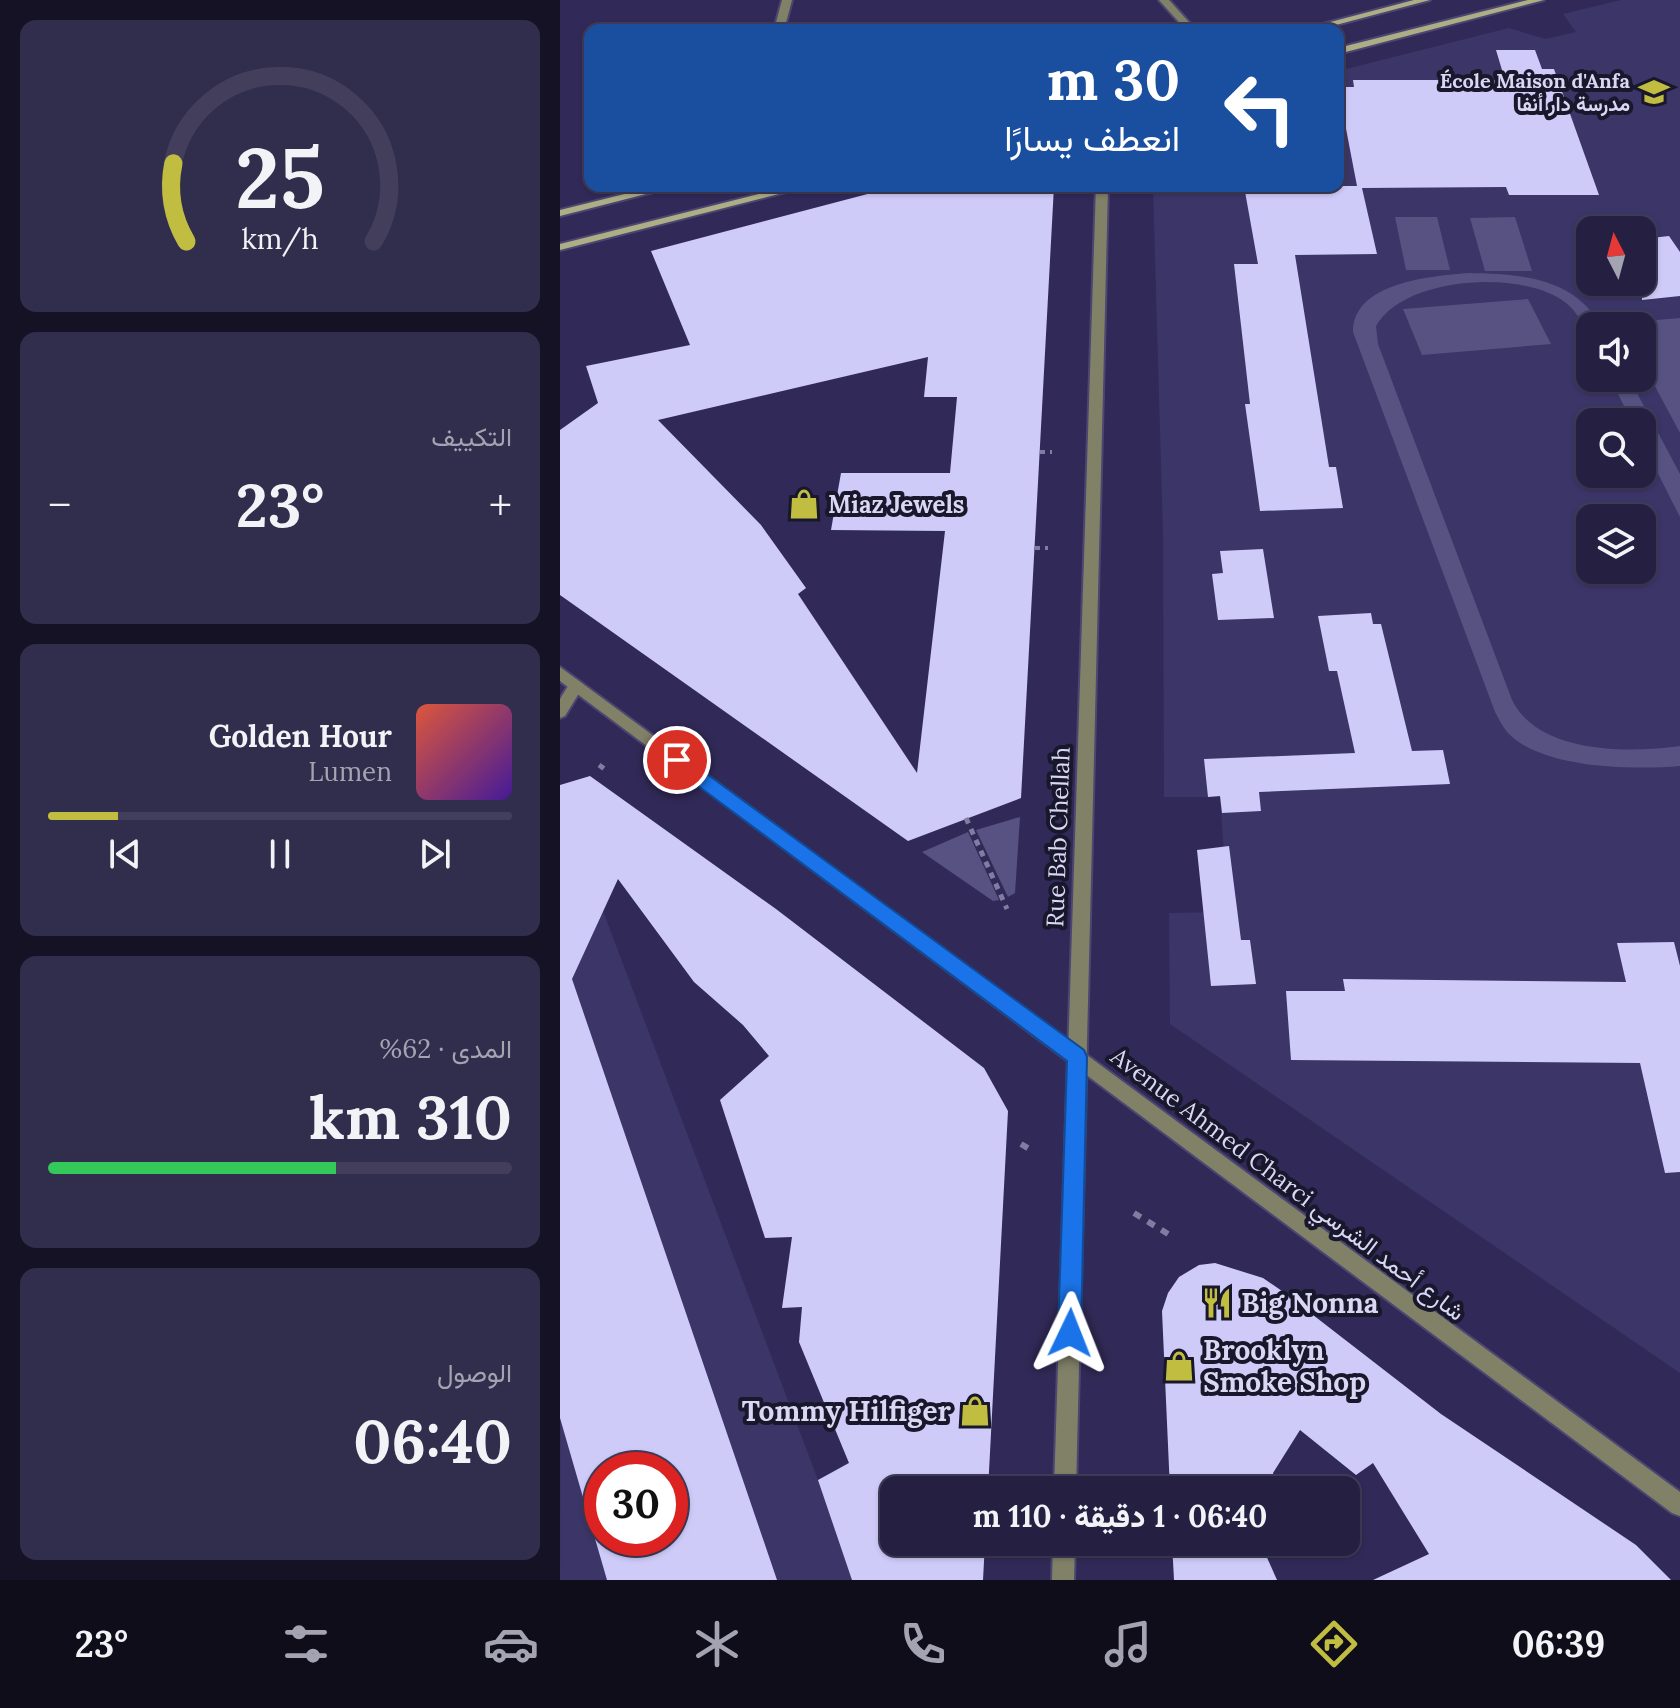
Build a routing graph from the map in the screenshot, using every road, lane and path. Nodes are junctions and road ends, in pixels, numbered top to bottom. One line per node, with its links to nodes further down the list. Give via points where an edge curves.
1 (787, 0): 5 (street)
2 (1164, 0): 6 (street)
3 (1425, 0): 7 (main road)
4 (1539, 0): 8 (main road)
5 (781, 24)
6 (1186, 24)
7 (1329, 24)
8 (1344, 49)
9 (646, 192): 12 (main road)
10 (780, 192): 13 (main road)
11 (1102, 192): 25 (street, Rue Bab Chellah)
12 (560, 213)
13 (560, 247)
14 (1040, 452): 15 (path)
15 (1052, 452)
16 (1035, 548): 17 (path)
17 (1048, 548)
18 (560, 673): 19 (street, Avenue Ahmed Charci شارع أحمد الشرسي)
19 (576, 685): 20 (street); 25 (street, Avenue Ahmed Charci شارع أحمد الشرسي)
20 (560, 712)
21 (599, 765): 22 (path)
22 (606, 770)
23 (966, 818): 24 (path)
24 (1007, 909)
25 (1077, 1057): 30 (street, Rue Bab Chellah); 31 (street, Avenue Ahmed Charci شارع أحمد الشرسي)
26 (1021, 1144): 27 (path)
27 (1031, 1150)
28 (1134, 1213): 29 (path)
29 (1173, 1237)
30 (1065, 1476)
31 (1680, 1505)
32 (1064, 1556): 33 (street)
33 (1063, 1580)

